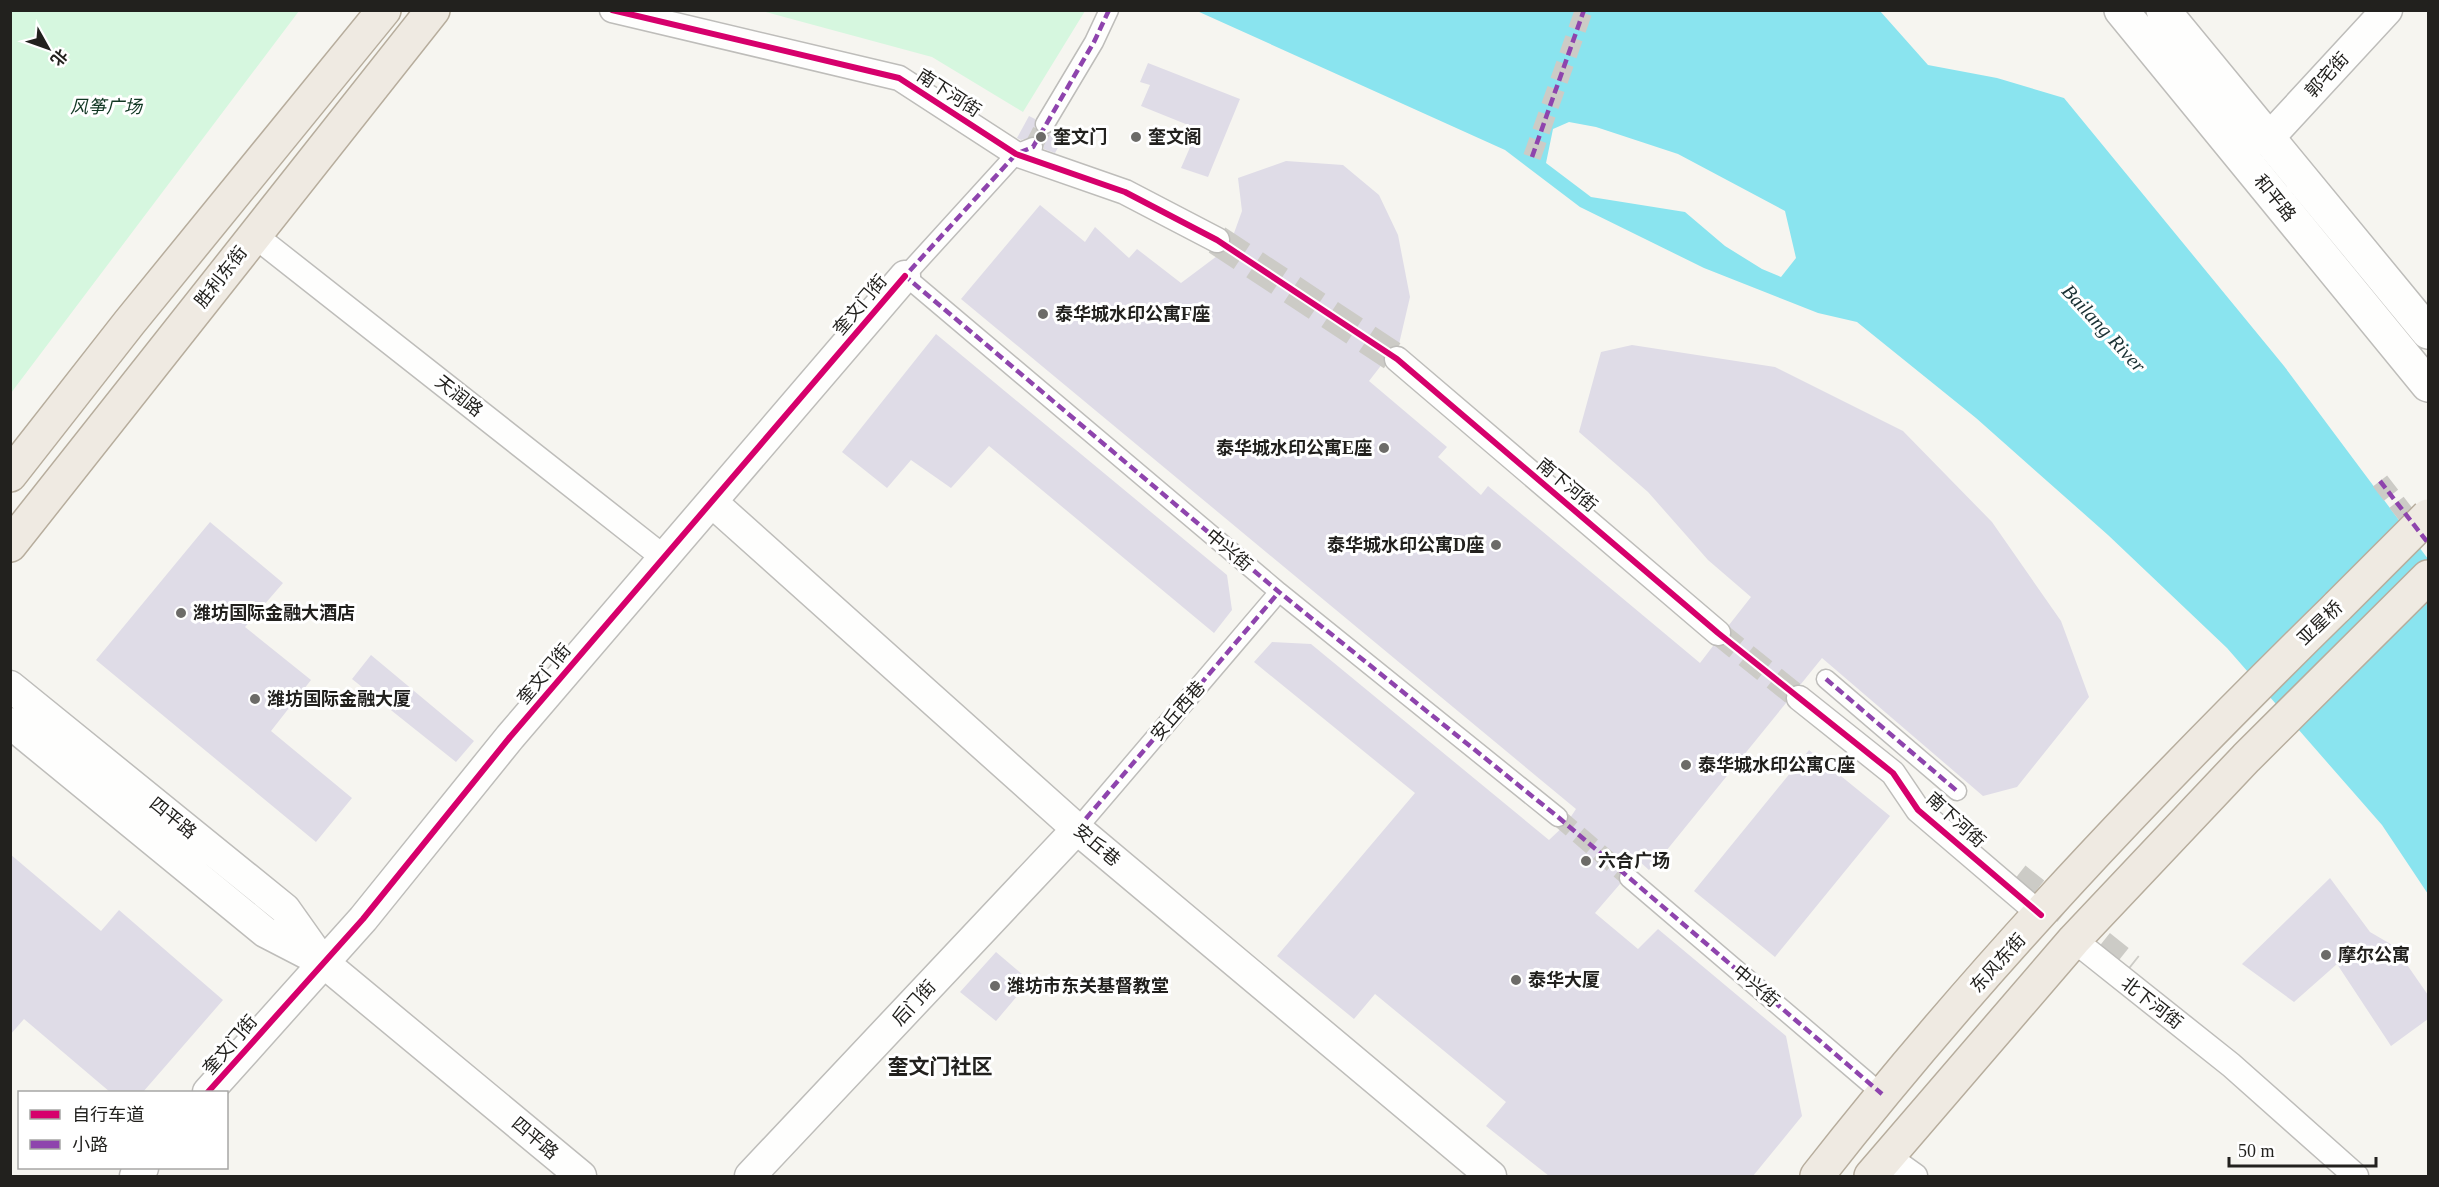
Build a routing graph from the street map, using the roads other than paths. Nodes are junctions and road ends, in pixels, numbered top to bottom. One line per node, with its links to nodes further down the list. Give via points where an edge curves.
1 (384, 10): 17 (main road)
2 (612, 10): 10 (street, 南下河街, via 899,78)
3 (1109, 10): 8 (street)
4 (2121, 10): 16 (main road, 和平路)
5 (2163, 10): 9 (main road, 和平路)
6 (2387, 10): 9 (street, 郭宅街)
7 (439, 11): 11 (main road, 胜利东街)
8 (1045, 124)
9 (2268, 140): 14 (main road, 和平路)
10 (1024, 150): 12 (street, 南下河街, via 1125,192); 13 (street, 奎文门街)
11 (254, 235): 20 (main road, 胜利东街); 21 (street, 天润路)
12 (1217, 240)
13 (904, 276): 18 (street, 奎文门街); 23 (street, 中兴街)
14 (2428, 332)
15 (1397, 359): 24 (street, 南下河街)
16 (2428, 385)
17 (10, 475)
18 (713, 503): 21 (street, 奎文门街); 33 (street, 安丘巷)
19 (2428, 516): 29 (main road, 亚星桥, bridge)
20 (10, 545)
21 (663, 557): 38 (street, 奎文门街)
22 (2428, 577): 37 (main road, via 2246,759)
23 (1279, 592): 32 (street, 中兴街); 33 (street, 安丘西巷)
24 (1718, 633)
25 (1826, 679): 31 (street)
26 (10, 686): 38 (street, 四平路, via 285,909)
27 (1800, 698): 30 (street, 南下河街)
28 (10, 723): 38 (street, 四平路, via 265,932)
29 (2212, 730): 36 (main road, 东风东街)
30 (1893, 773): 34 (street); 36 (street, 南下河街, via 1918,810)
31 (1957, 791)
32 (1558, 817)
33 (1077, 829): 45 (street, 后门街); 46 (street, 安丘巷)
34 (2018, 875)
35 (1629, 878): 42 (street, 中兴街)
36 (2041, 915): 42 (main road, 东风东街)
37 (2074, 940): 40 (street, 北下河街); 43 (main road)
38 (323, 962): 41 (street, 奎文门街); 44 (street, 四平路)
39 (2132, 966): 40 (street, 北下河街, via 2211,1028)
40 (2231, 1065): 49 (street, 北下河街)
41 (209, 1091)
42 (1882, 1094): 47 (main road, 东风东街)
43 (1879, 1166): 48 (street)
44 (580, 1176)
45 (750, 1176)
46 (1491, 1176)
47 (1817, 1176)
48 (1915, 1176)
49 (2356, 1176)

